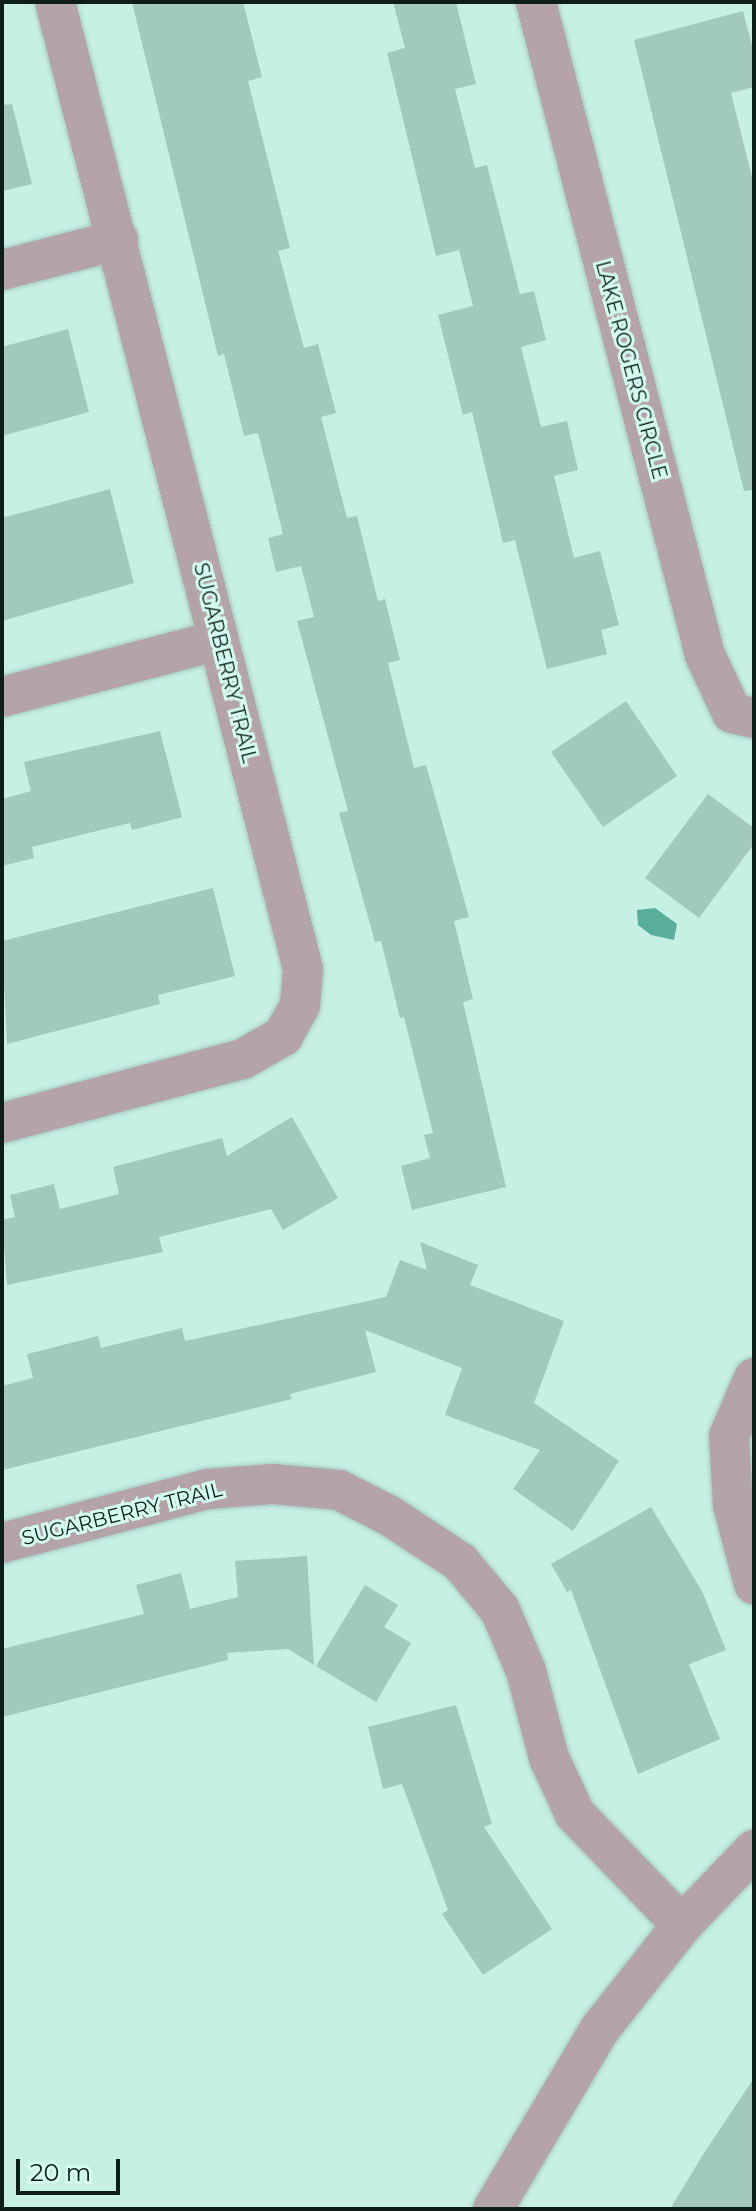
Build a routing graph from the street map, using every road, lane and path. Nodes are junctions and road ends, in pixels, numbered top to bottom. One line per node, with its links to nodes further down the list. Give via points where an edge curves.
1 (55, 2): 3 (street, SUGARBERRY TRAIL)
2 (536, 2): 7 (street, LAKE ROGERS CIRCLE, via 705,655 732,713)
3 (118, 240): 4 (street); 5 (street, SUGARBERRY TRAIL)
4 (2, 270)
5 (219, 640): 6 (street); 8 (street, SUGARBERRY TRAIL, via 303,969 300,1005 283,1036 243,1059)
6 (2, 697)
7 (754, 718)
8 (2, 1123)
9 (754, 1378): 11 (street, via 729,1436 733,1505)
10 (2, 1543): 13 (street, SUGARBERRY TRAIL, via 208,1489 273,1484 339,1490 390,1516 460,1562 500,1610 526,1671 549,1758 575,1814)
11 (754, 1584)
12 (754, 1850): 13 (street)
13 (682, 1925): 14 (street, via 600,2029)
14 (493, 2209)

